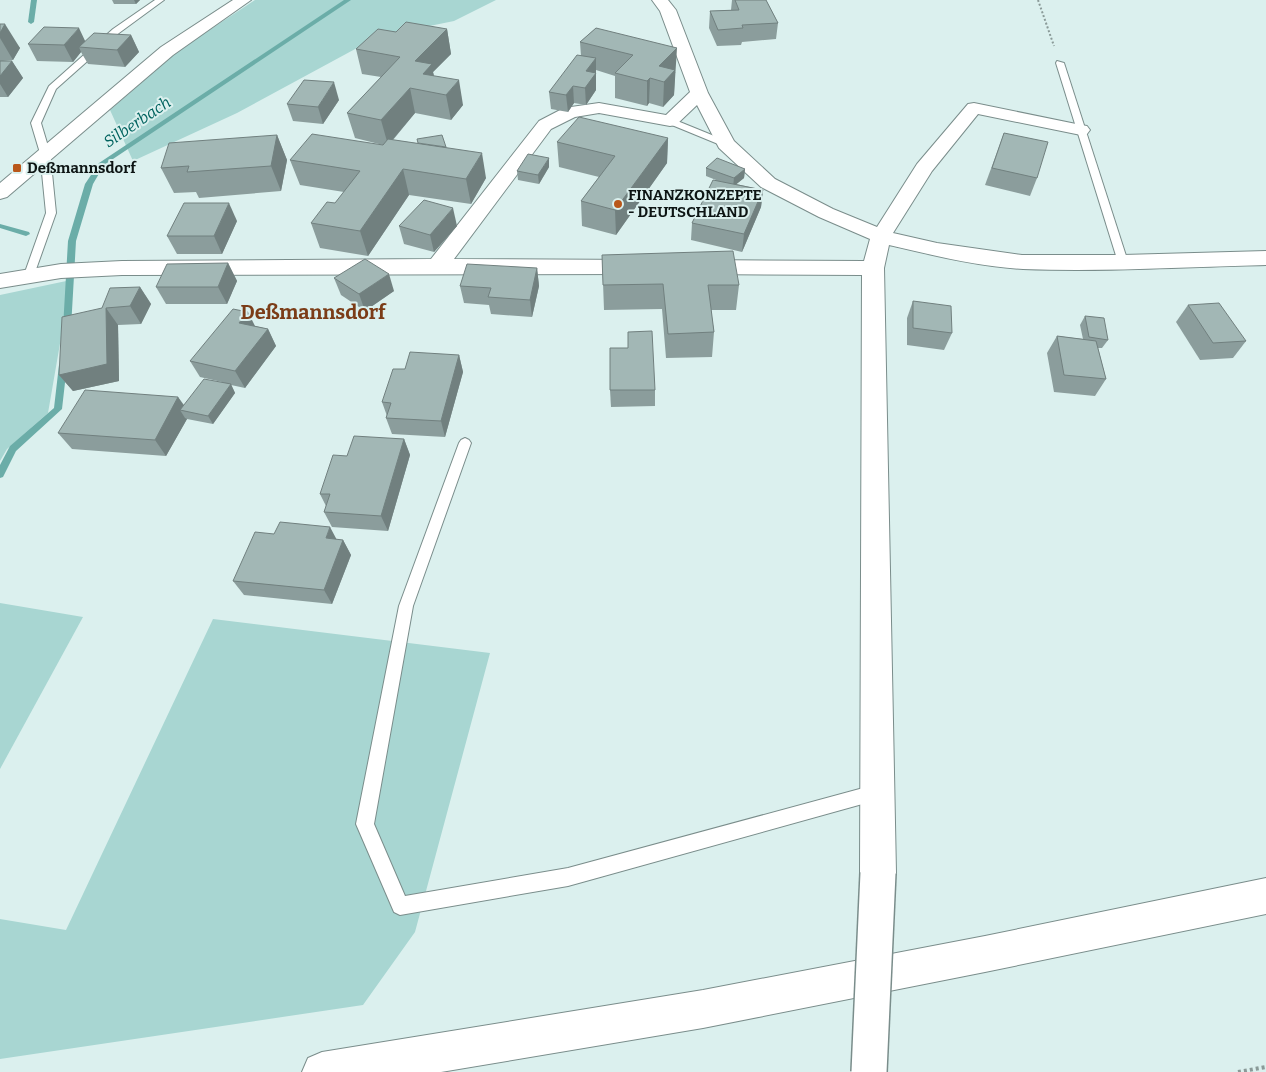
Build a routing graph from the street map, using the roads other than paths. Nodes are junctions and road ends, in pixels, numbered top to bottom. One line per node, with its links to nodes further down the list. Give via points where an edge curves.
1 (160, 0): 9 (lane, via 116,31 52,88 36,123)
2 (243, 0): 9 (street, via 167,50)
3 (660, 0): 5 (street, via 668,10)
4 (1060, 63): 7 (lane)
5 (699, 93): 6 (street); 8 (street)
6 (670, 121): 8 (lane); 14 (street, via 599,108 570,112 545,125)
7 (1081, 130): 11 (street, via 974,108 924,168); 13 (lane)
8 (726, 144): 11 (street, via 768,183 826,213)
9 (45, 153): 10 (street); 16 (lane, via 50,213)
10 (0, 194)
11 (881, 236): 13 (street, via 937,250 1022,262); 15 (street)
12 (1266, 258): 13 (street)
13 (1123, 262)
14 (438, 265): 15 (street); 16 (street, via 92,269)
15 (873, 268): 19 (street)
16 (29, 275): 17 (street)
17 (0, 281)
18 (465, 443): 19 (lane, via 406,606 365,824 400,906 568,876)
19 (878, 792): 22 (street, bridge, via 878,872)
20 (1266, 896): 21 (street, via 703,1008)
21 (322, 1072)
22 (869, 1072)

